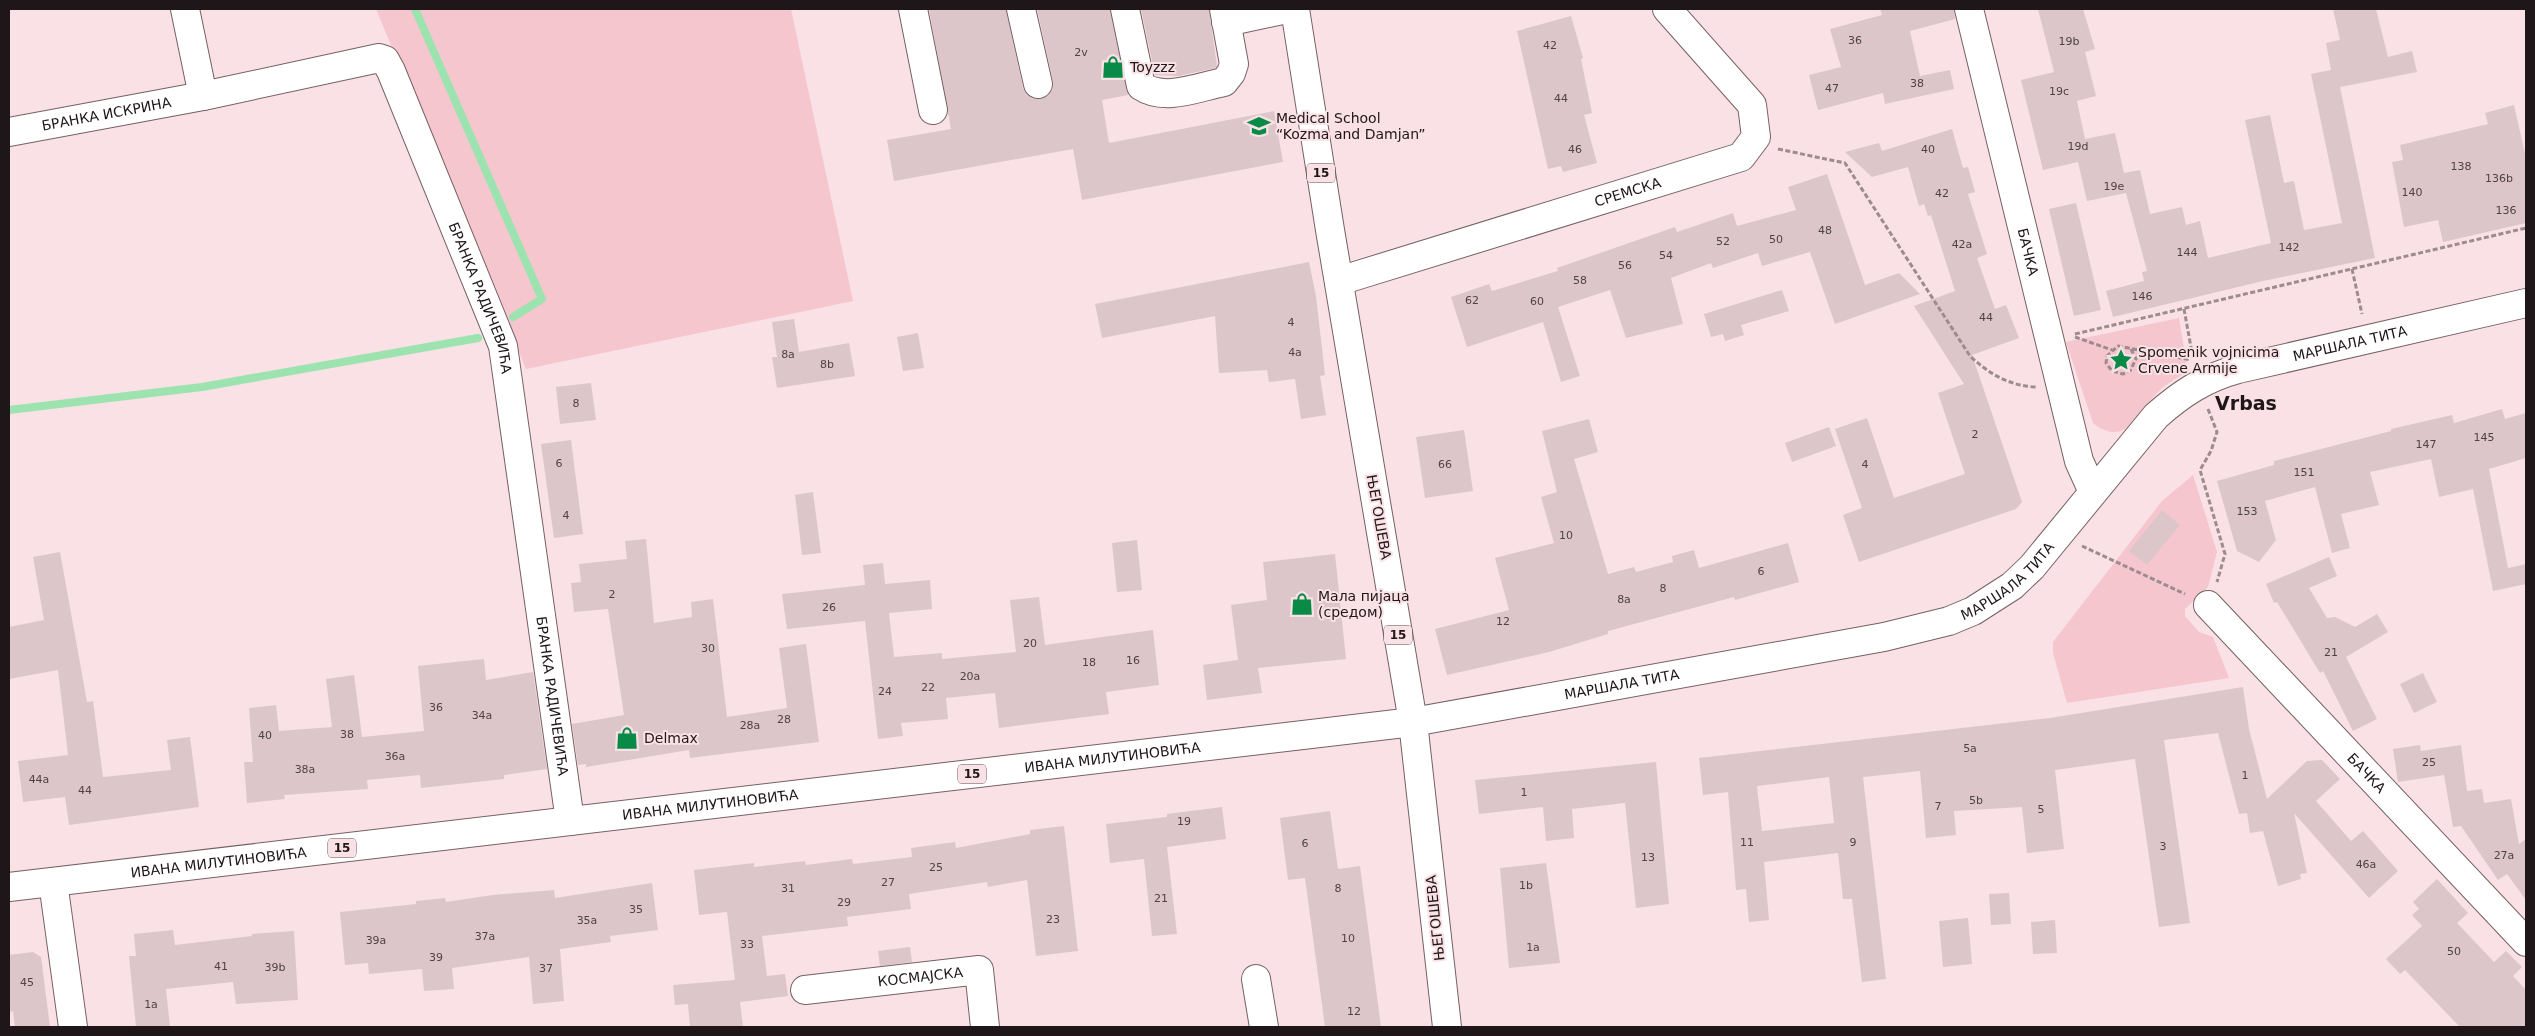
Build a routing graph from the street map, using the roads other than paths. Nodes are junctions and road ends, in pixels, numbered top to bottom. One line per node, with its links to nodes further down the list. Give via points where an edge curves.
1 (185, 9): 11 (street)
2 (913, 9): 12 (street)
3 (1022, 9): 10 (street)
4 (1125, 9): 9 (street, via 1141,86 1162,94 1224,82 1234,64)
5 (1287, 9): 9 (street)
6 (1295, 9): 14 (street, ЊЕГОШЕВА / 15)
7 (1667, 9): 14 (street, СРЕМСКА, via 1752,105 1756,137 1741,156)
8 (1969, 9): 16 (street, БАЧКА, via 2079,461)
9 (1225, 15)
10 (1038, 84)
11 (203, 96): 13 (street, БРАНКА ИСКРИНА); 19 (street, БРАНКА РАДИЧЕВИЋА, via 379,58 385,60 503,346)
12 (933, 110)
13 (9, 132)
14 (1339, 281): 18 (street, ЊЕГОШЕВА / 15)
15 (2526, 303): 16 (street, МАРШАЛА ТИТА, via 2215,375 2180,395 2156,416)
16 (2093, 492): 18 (street, МАРШАЛА ТИТА, via 2032,567 2012,586 1949,621 1884,637)
17 (2208, 604): 22 (street, БАЧКА)
18 (1413, 722): 19 (street, ИВАНА МИЛУТИНОВИЋА / 15); 28 (street, ЊЕГОШЕВА)
19 (570, 821): 20 (street, ИВАНА МИЛУТИНОВИЋА / 15)
20 (53, 882): 21 (street, ИВАНА МИЛУТИНОВИЋА / 15); 25 (street)
21 (9, 887)
22 (2526, 942)
23 (1256, 979): 27 (street)
24 (805, 990): 26 (street, КОСМАЈСКА, via 979,970)
25 (74, 1027)
26 (985, 1027)
27 (1264, 1027)
28 (1447, 1027)

